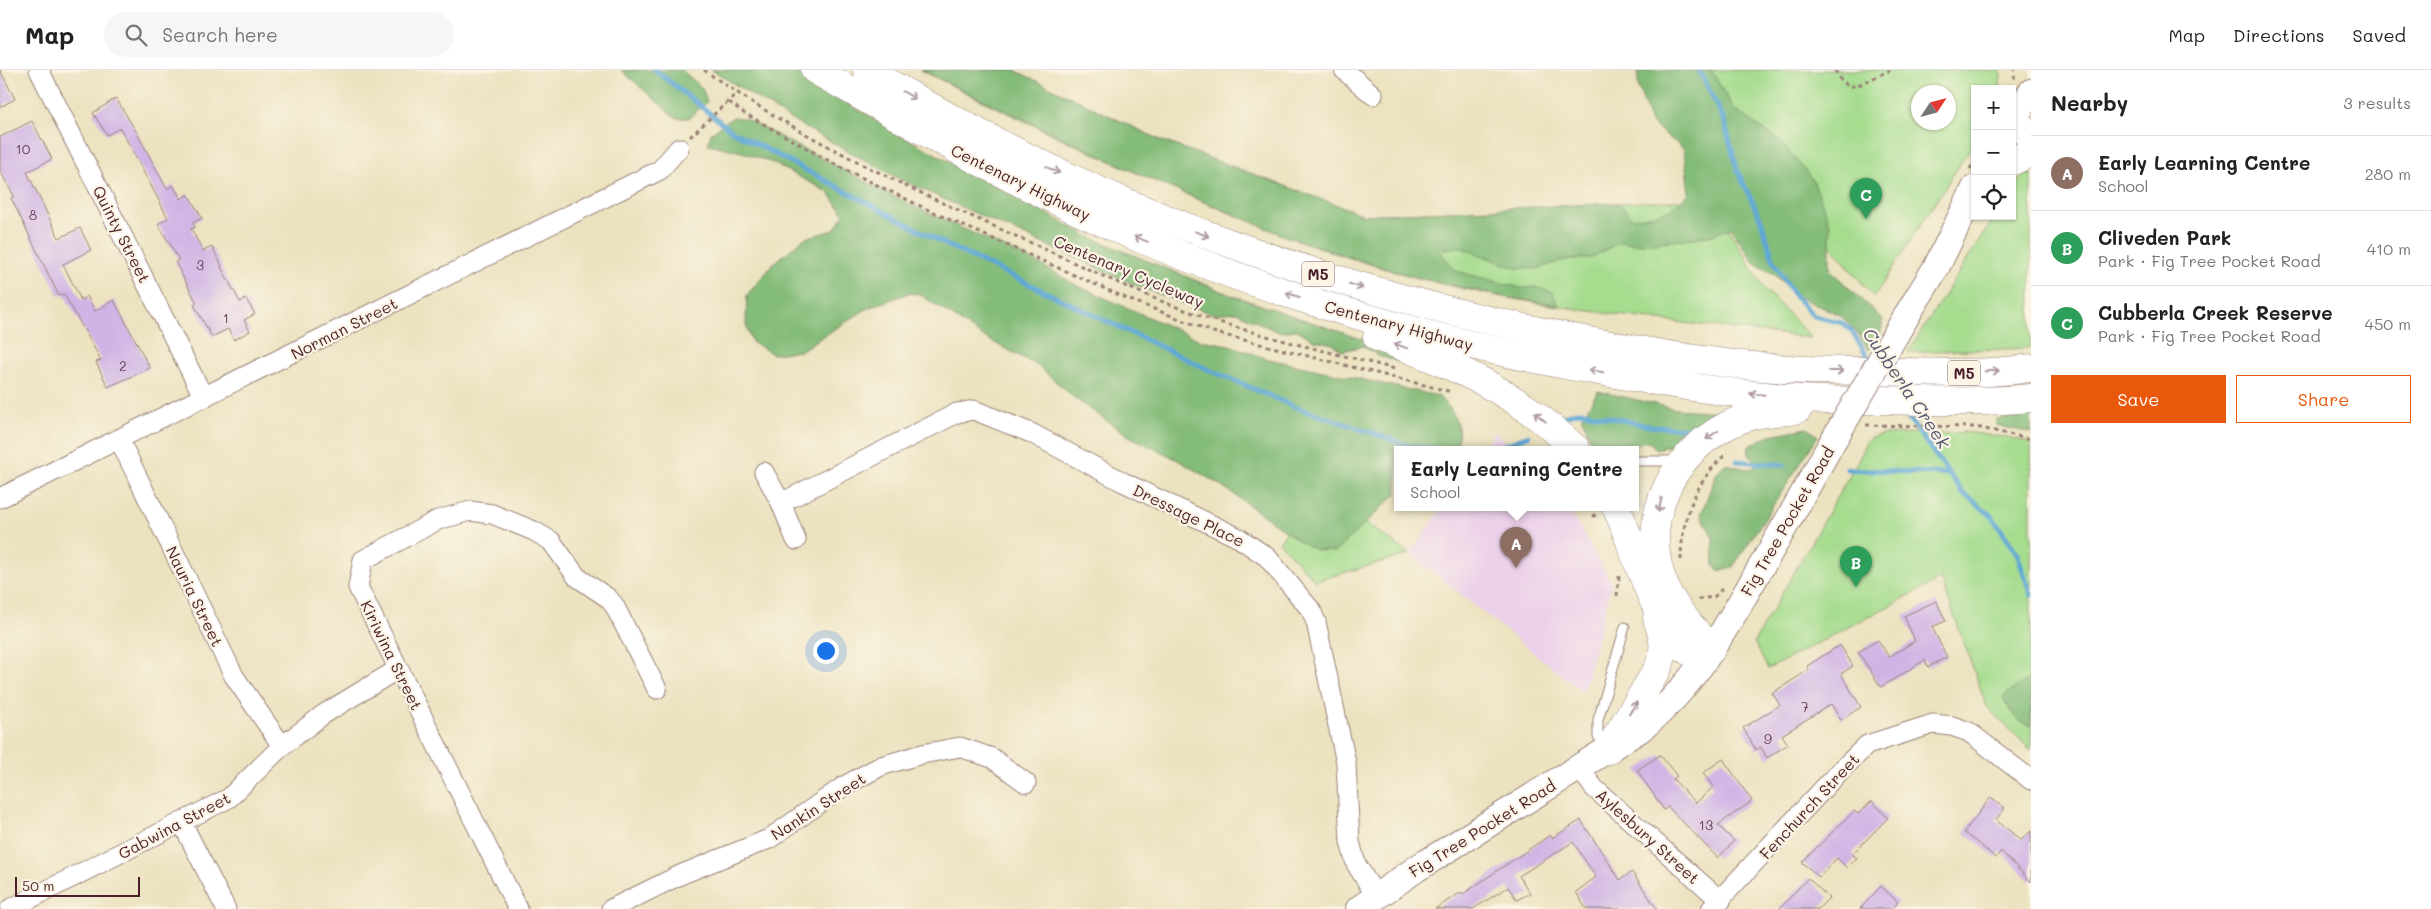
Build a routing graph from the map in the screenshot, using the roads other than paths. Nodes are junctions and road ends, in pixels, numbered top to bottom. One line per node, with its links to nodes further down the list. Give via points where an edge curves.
1 (39, 70): 14 (street, Quinty Street)
2 (815, 70): 12 (highway, Centenary Highway / M5, one-way to 2, via 1199,262 1115,227 965,155)
3 (867, 70): 13 (highway, Centenary Highway / M5, one-way to 13, via 1017,154 1173,223 1270,259 1442,310 1615,346 1804,370 1909,374)
4 (1344, 70): 6 (street)
5 (2031, 92): 7 (main road)
6 (1373, 95)
7 (2023, 139)
8 (679, 148): 14 (street, Norman Street, via 660,170)
9 (1971, 196): 11 (main road, Fig Tree Pocket Road)
10 (1973, 220): 11 (main road, Fig Tree Pocket Road)
11 (1937, 266): 28 (main road, Fig Tree Pocket Road, bridge)
12 (1340, 310): 16 (highway, Centenary Highway / M5, one-way to 12, via 1722,390 1563,366 1456,342); 18 (highway, one-way to 12, via 1529,408 1506,393 1447,364 1372,335)
13 (2027, 365)
14 (204, 398): 17 (street, Norman Street)
15 (2031, 398): 16 (highway, Centenary Highway / M5)
16 (1823, 400): 20 (highway, one-way to 20, via 1795,411 1764,413 1738,420 1713,434)
17 (119, 440): 22 (street, Norman Street); 31 (street, Nauria Street, via 234,676)
18 (1573, 446)
19 (1639, 462): 20 (lane)
20 (1682, 462): 28 (highway, one-way to 28, via 1662,497 1656,531 1659,565 1672,601)
21 (764, 472): 23 (street)
22 (0, 498)
23 (781, 503): 25 (street); 37 (street, Dressage Place, via 957,413 974,410 1031,433 1261,551 1311,610 1316,622 1346,764 1350,842)
24 (1618, 511): 26 (highway)
25 (796, 540)
26 (1650, 593): 28 (highway, via 1684,648 1700,654); 32 (highway, one-way to 26, via 1663,656 1663,638)
27 (1624, 627): 32 (lane, via 1598,720 1598,736)
28 (1711, 650): 32 (main road, Fig Tree Pocket Road, via 1669,705 1640,730)
29 (398, 669): 30 (street, Kiriwina Street, via 358,587 363,560 438,520 470,511 492,514 534,530 551,542 569,569 608,598 618,610); 31 (street, Gabwina Street, via 324,714); 41 (street, Kiriwina Street)
30 (658, 689)
31 (282, 746): 36 (street, Gabwina Street, via 229,798)
32 (1608, 750): 33 (main road, Fig Tree Pocket Road)
33 (1579, 768): 37 (main road, Fig Tree Pocket Road); 38 (street, Aylesbury Street, via 1594,788)
34 (2031, 780): 38 (street, Fenchurch Street, via 1969,732 1952,726 1933,724 1867,745)
35 (1026, 783): 42 (street, Nankin Street, via 992,758 960,747 881,766 844,786 768,839 680,875)
36 (182, 823): 39 (street, Gabwina Street); 40 (street)
37 (1368, 902)
38 (1716, 905)
39 (10, 909)
40 (226, 909)
41 (518, 909)
42 (611, 909)

